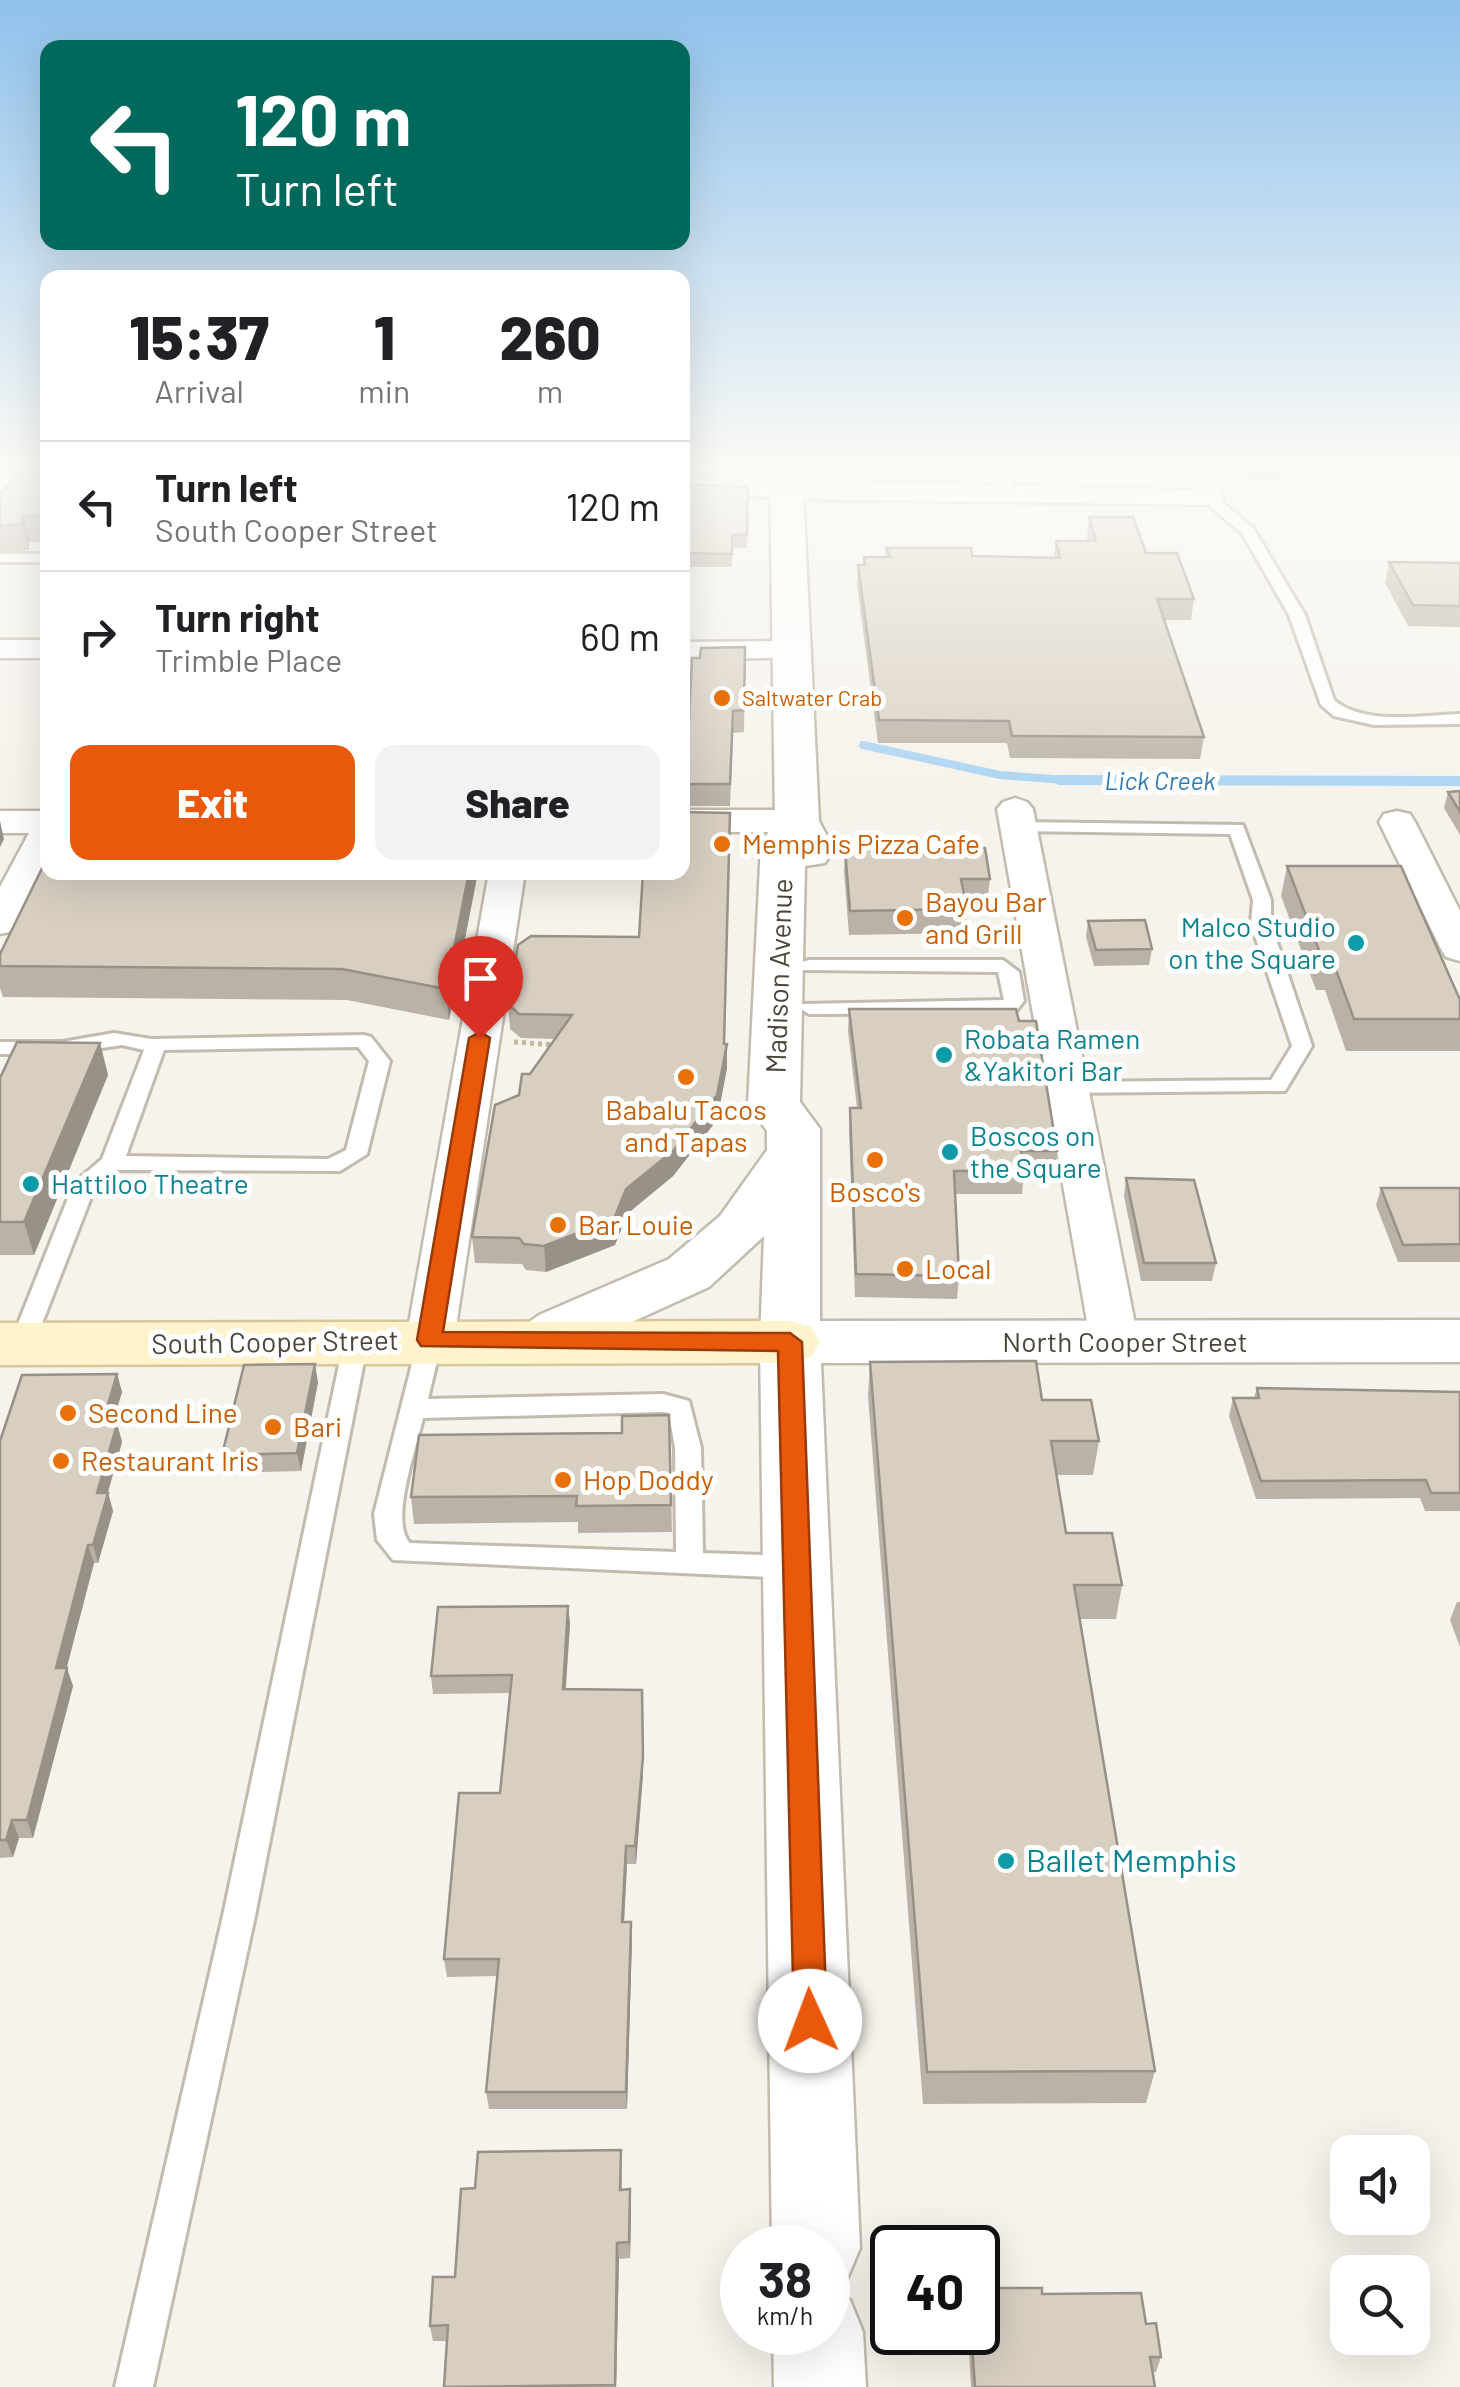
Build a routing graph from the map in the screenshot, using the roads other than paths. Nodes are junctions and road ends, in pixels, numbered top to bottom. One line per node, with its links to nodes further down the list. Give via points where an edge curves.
1 (791, 581): 5 (street, Madison Avenue)
2 (1277, 581): 7 (lane, via 1297,615 1327,702 1340,713 1374,720)
3 (0, 649): 4 (street)
4 (40, 649)
5 (795, 650): 6 (street); 12 (street, Madison Avenue)
6 (690, 651)
7 (1460, 719)
8 (1017, 818): 19 (street); 22 (lane, via 1237,829 1262,900 1260,924 1302,1046 1278,1086)
9 (0, 822): 10 (street)
10 (40, 822)
11 (690, 822): 12 (street)
12 (797, 822): 18 (street, Madison Avenue, via 809,844); 23 (street, Madison Avenue, via 783,845 774,1104)
13 (1396, 822): 17 (street)
14 (40, 845): 16 (street)
15 (506, 880): 25 (street)
16 (0, 921)
17 (1460, 949)
18 (809, 987): 19 (lane, via 1009,1007); 19 (lane, via 1003,966); 23 (street, Madison Avenue, via 809,1107)
19 (1030, 991): 22 (street)
20 (151, 1044): 21 (lane, via 129,1050); 24 (lane); 24 (lane, via 364,1041 380,1061 356,1154 332,1166)
21 (0, 1048)
22 (1065, 1088): 31 (street)
23 (794, 1140): 26 (street, via 740,1230 690,1273); 29 (street, Madison Avenue)
24 (112, 1163): 30 (lane, via 85,1183)
25 (430, 1340): 26 (main road, South Cooper Street); 27 (main road, South Cooper Street); 32 (lane)
26 (545, 1340): 29 (main road, South Cooper Street)
27 (356, 1341): 30 (main road, South Cooper Street); 37 (lane)
28 (1460, 1341): 31 (street, North Cooper Street)
29 (790, 1342): 31 (street, North Cooper Street); 34 (street, Madison Avenue)
30 (11, 1344)
31 (1114, 1344)
32 (411, 1409): 33 (lane, via 680,1406 688,1448); 33 (lane, via 386,1514 390,1540 403,1553)
33 (690, 1565): 34 (lane)
34 (798, 1568): 35 (street, Madison Avenue)
35 (815, 2225)
36 (819, 2355): 38 (street)
37 (134, 2387)
38 (820, 2387)

